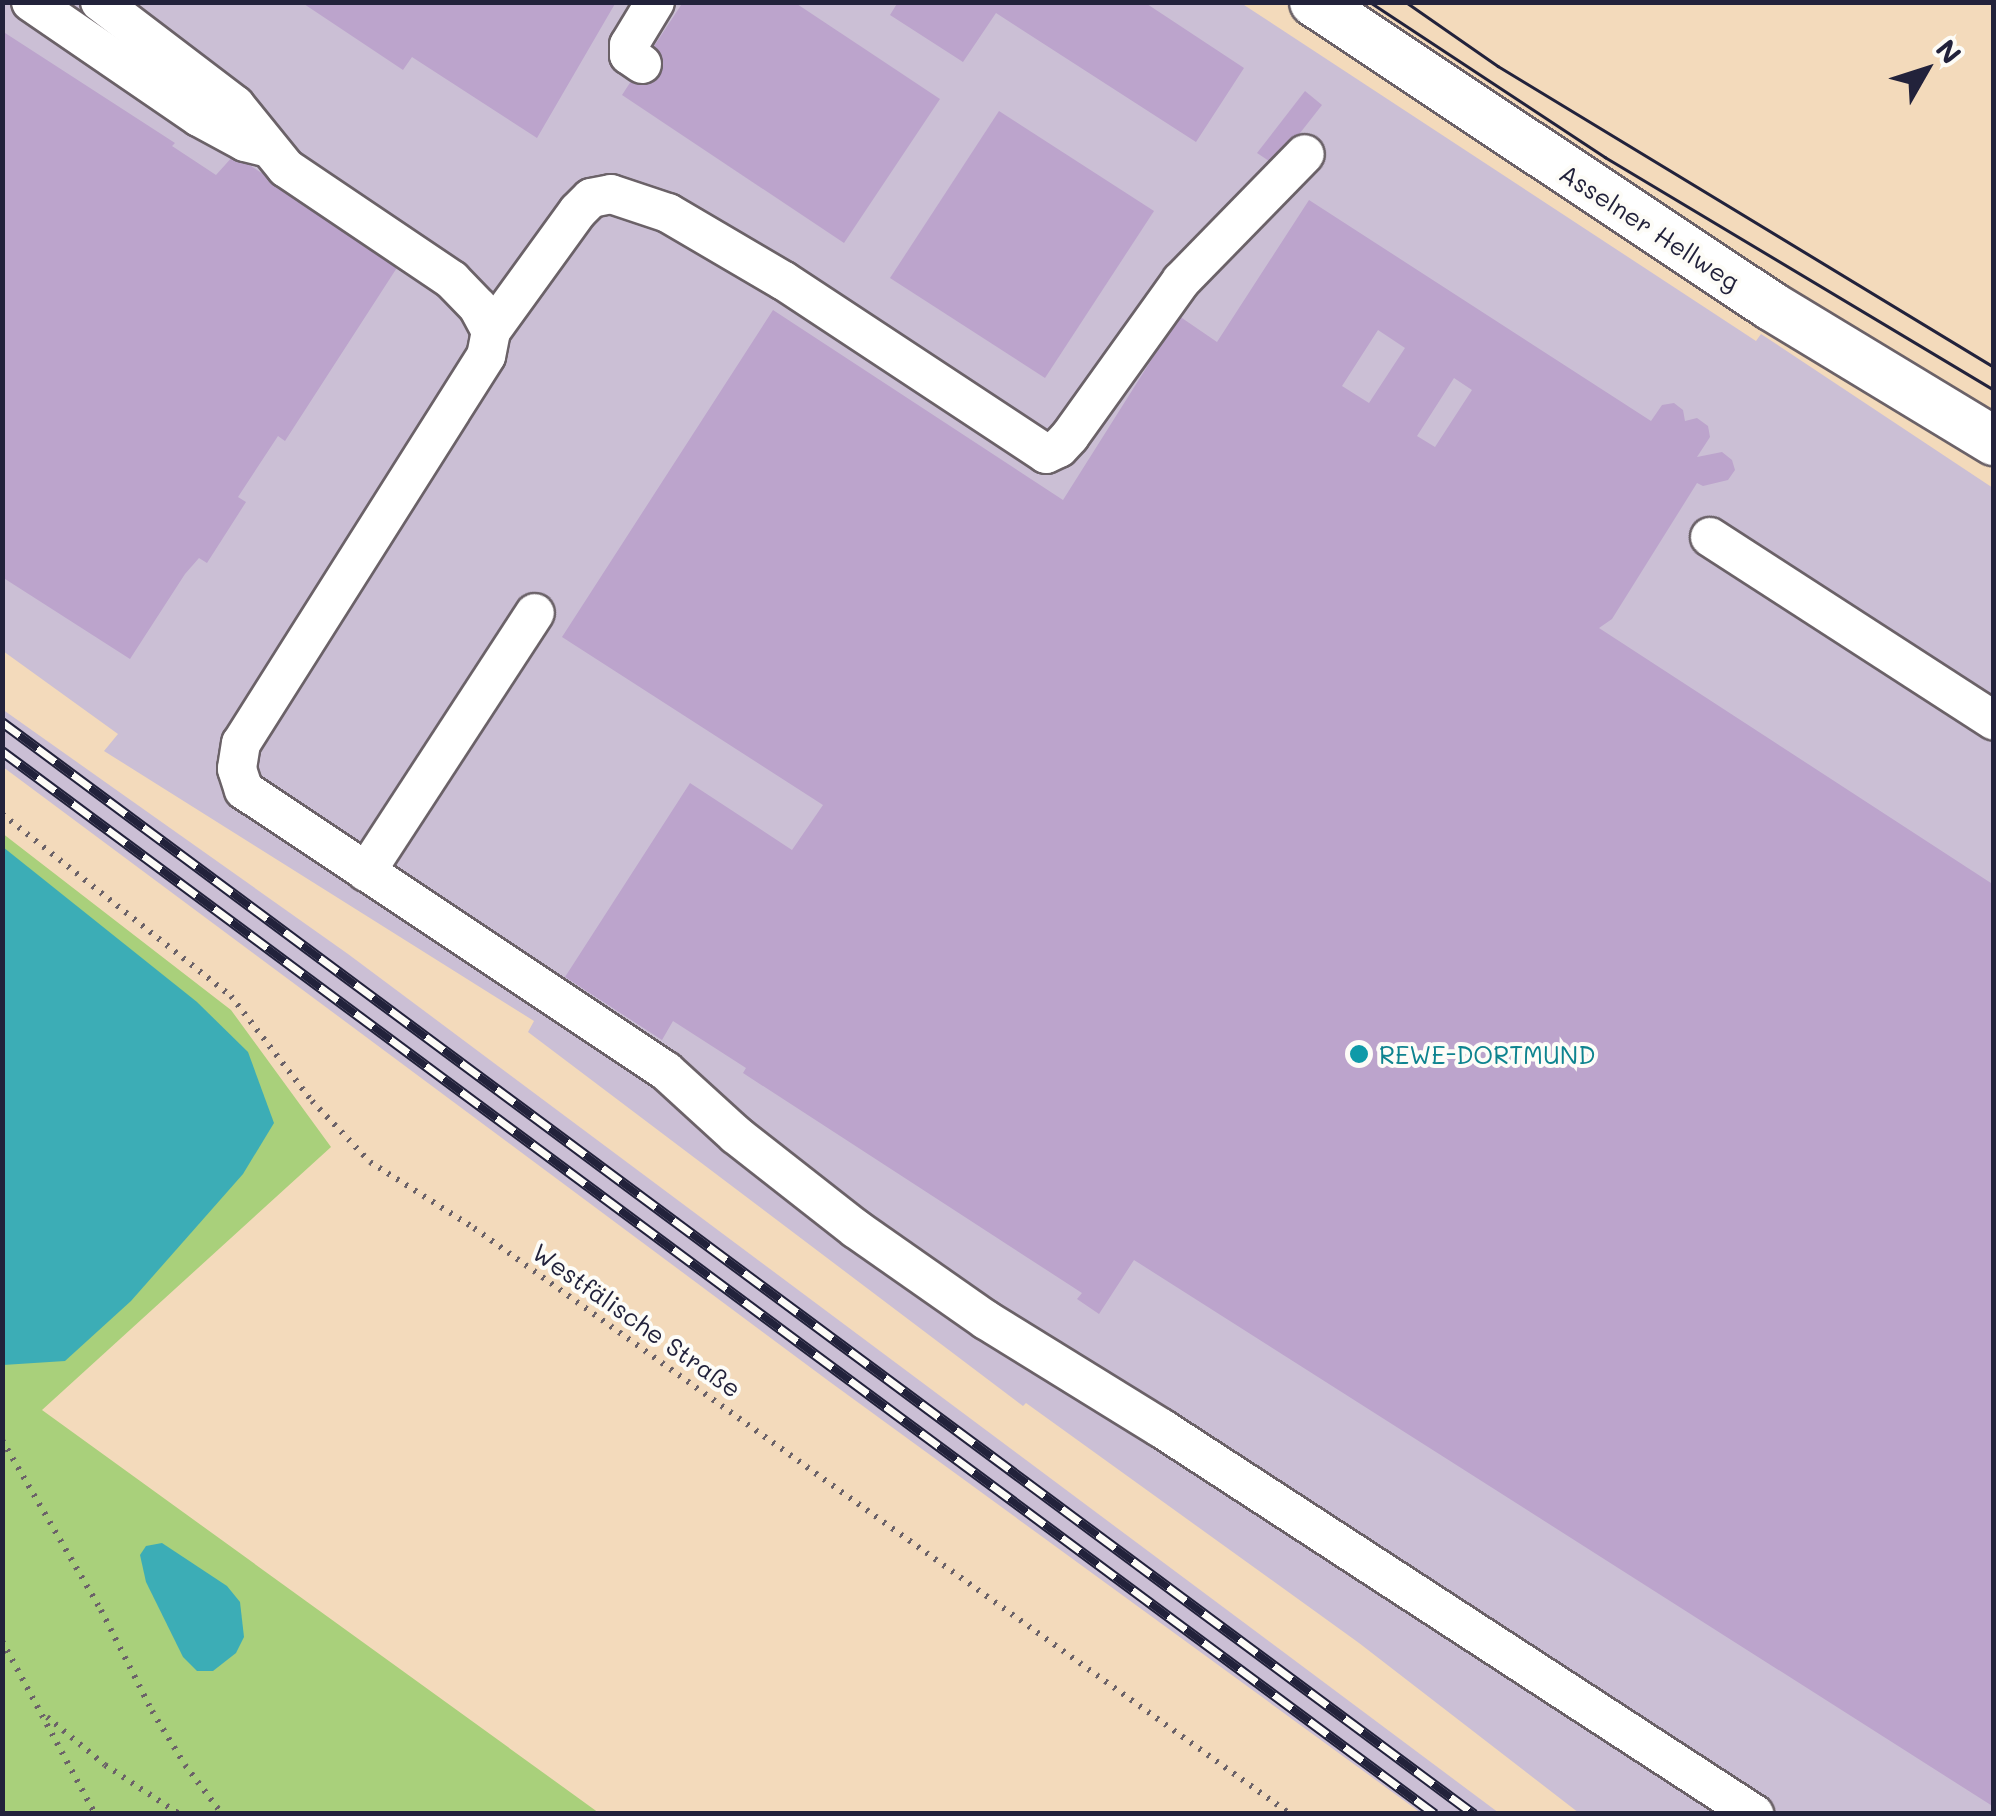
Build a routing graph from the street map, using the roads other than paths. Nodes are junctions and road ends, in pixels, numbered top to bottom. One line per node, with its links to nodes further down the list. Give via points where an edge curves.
1 (30, 2): 6 (lane, via 199,117)
2 (100, 2): 6 (lane, via 235,105)
3 (655, 2): 5 (lane, via 630,45 630,55)
4 (1314, 2): 9 (main road, Asselner Hellweg, via 1771,306)
5 (642, 64)
6 (265, 147): 8 (lane, via 452,280)
7 (1305, 154): 8 (lane, via 1181,281 1070,436 1046,454 784,280 668,213 611,194 578,210)
8 (491, 331): 13 (lane, via 486,356 241,743 237,770 244,790)
9 (1994, 441)
10 (1710, 537): 12 (lane)
11 (535, 613): 13 (lane)
12 (1994, 721)
13 (366, 872): 14 (lane, via 666,1070 751,1147 986,1320)
14 (1754, 1814)

